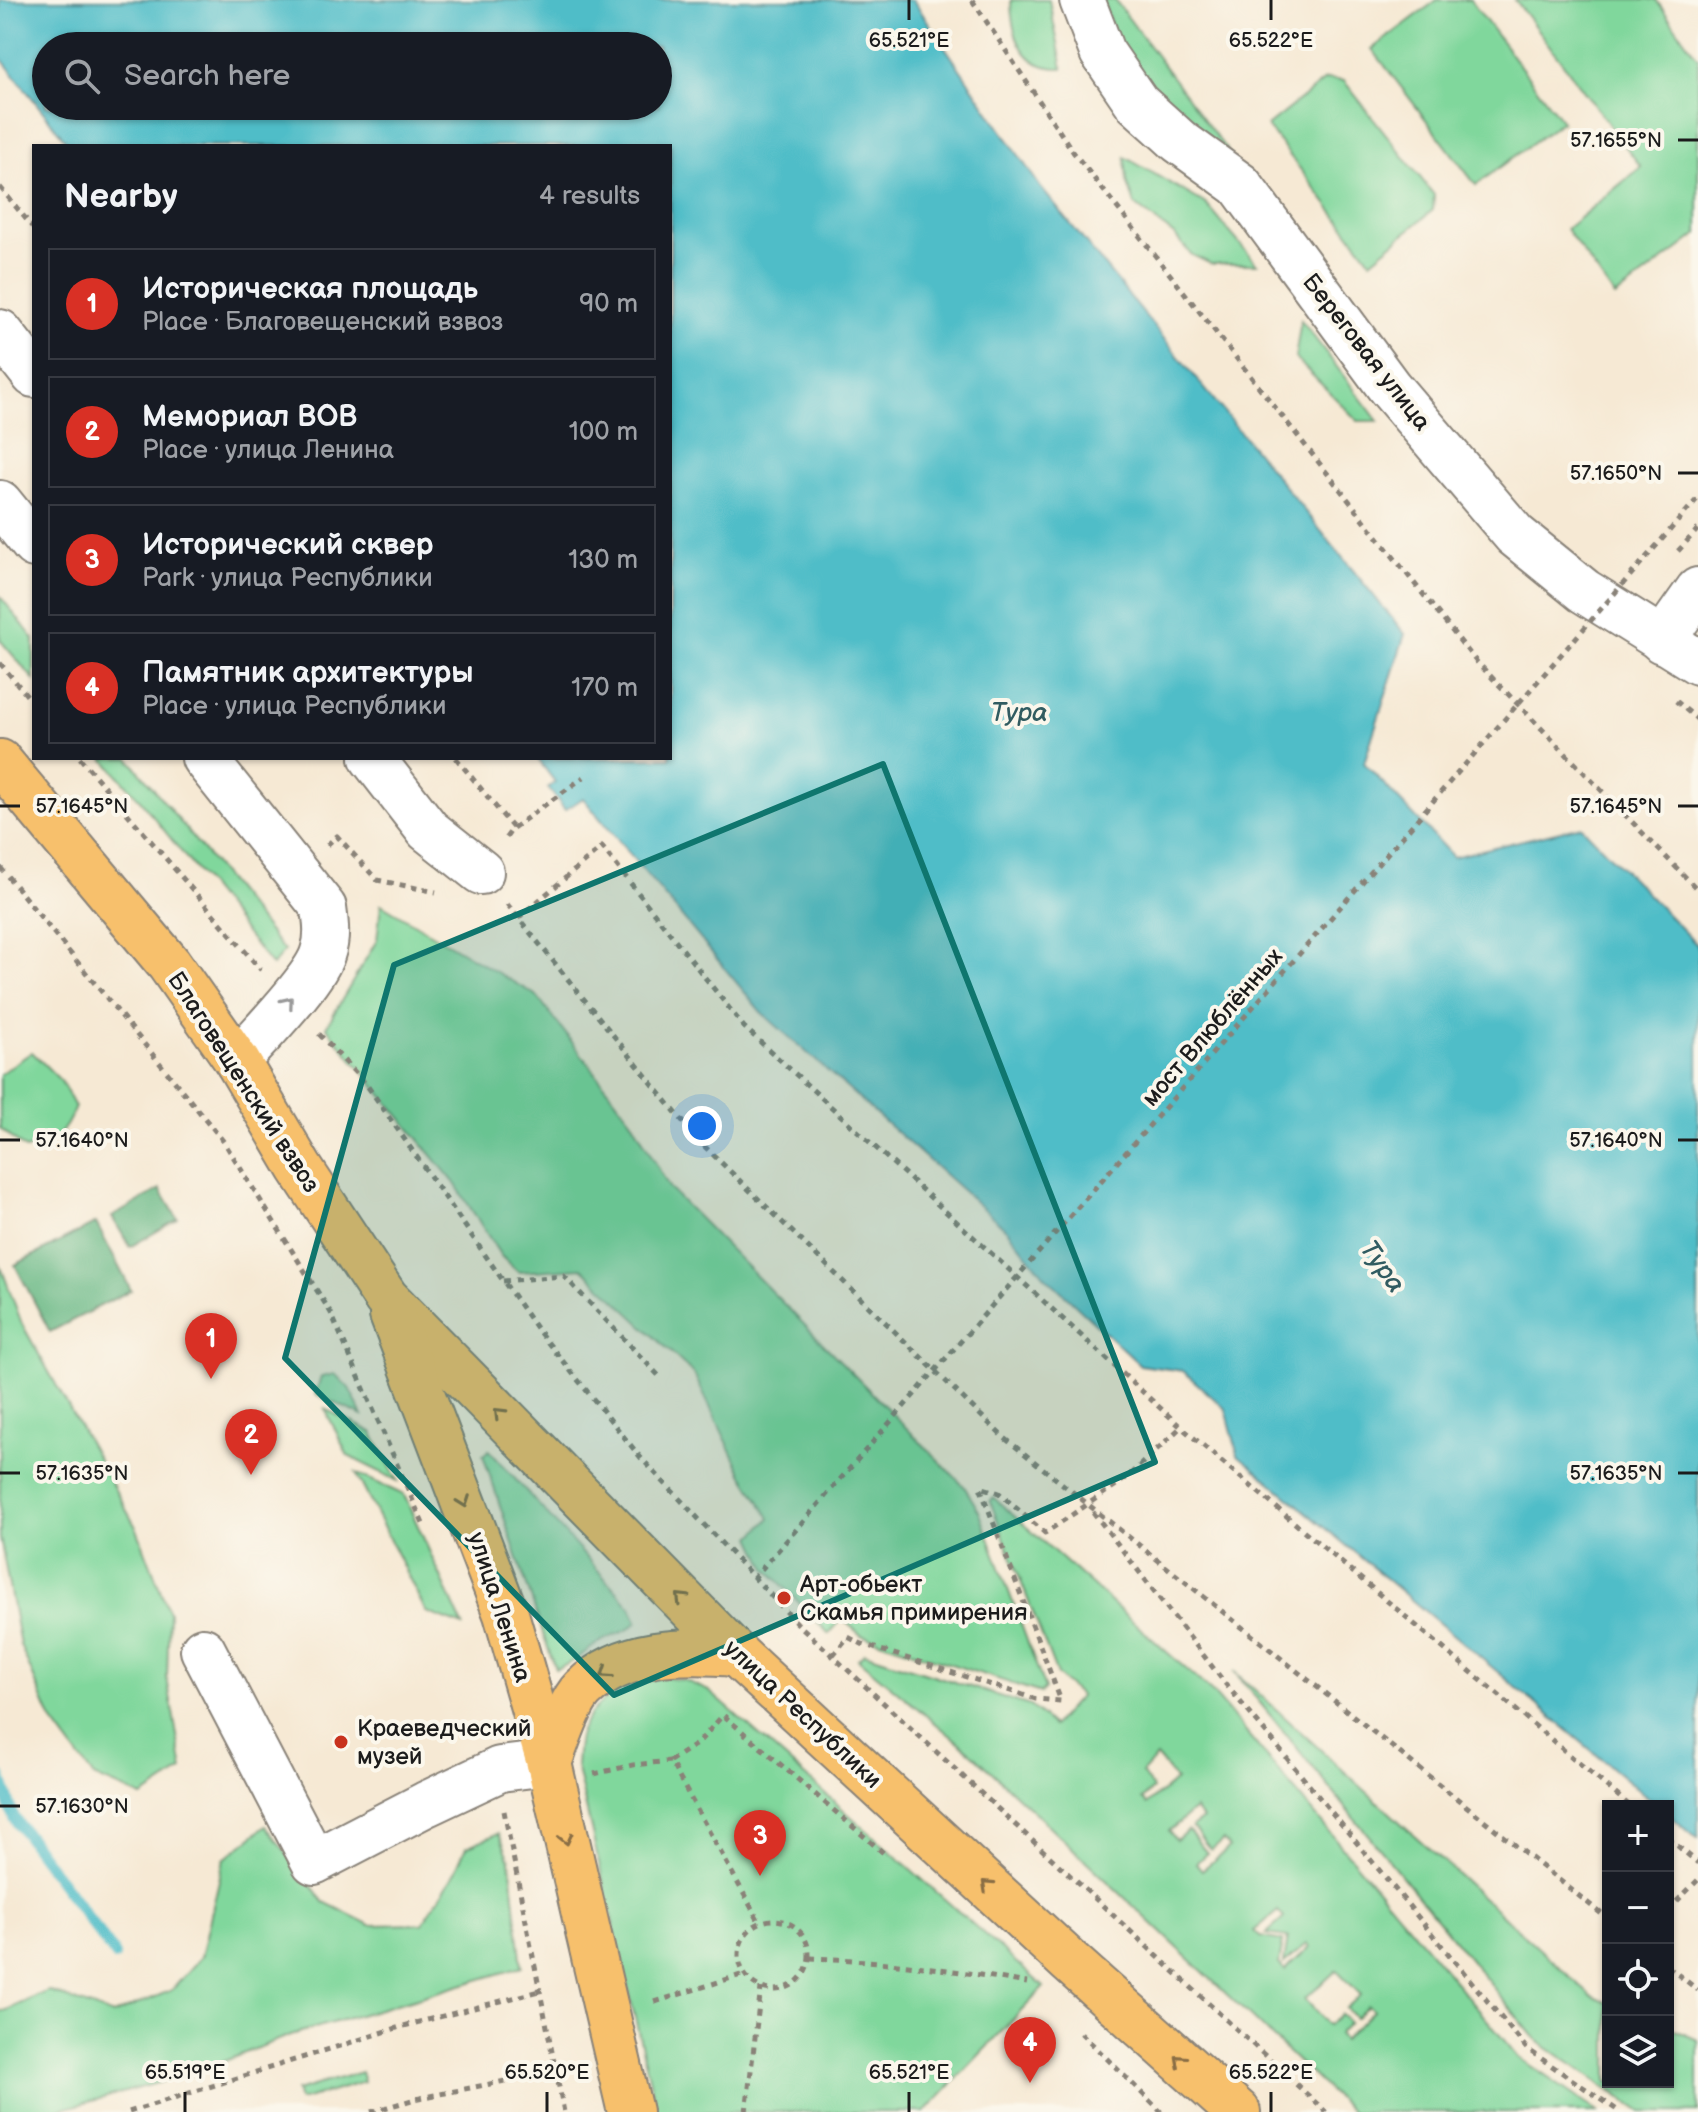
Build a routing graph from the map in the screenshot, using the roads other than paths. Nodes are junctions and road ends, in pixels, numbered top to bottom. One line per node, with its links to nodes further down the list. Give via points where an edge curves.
1 (1082, 0): 7 (street, Береговая улица, via 1102,52 1137,103 1240,185 1389,387 1515,535 1584,591)
2 (0, 332): 3 (street)
3 (32, 372)
4 (0, 503): 5 (street)
5 (32, 543)
6 (1698, 590): 7 (street)
7 (1680, 652)
8 (206, 760): 12 (street, one-way to 8, via 323,955 327,932 324,908)
9 (374, 760): 11 (street, via 428,830)
10 (0, 762): 12 (main road, Благовещенский взвоз, via 169,964)
11 (481, 872)
12 (237, 1061): 13 (main road, Благовещенский взвоз)
13 (386, 1298): 15 (main road, улица Республики, one-way to 13); 16 (main road, улица Ленина, one-way to 16, via 506,1614)
14 (203, 1650): 16 (street, via 314,1862 500,1769)
15 (736, 1654): 16 (main road, one-way to 16, via 648,1655 615,1667 581,1691); 18 (main road, улица Республики, one-way to 15)
16 (549, 1763): 17 (main road, улица Ленина, one-way to 17)
17 (630, 2112)
18 (1238, 2112)

